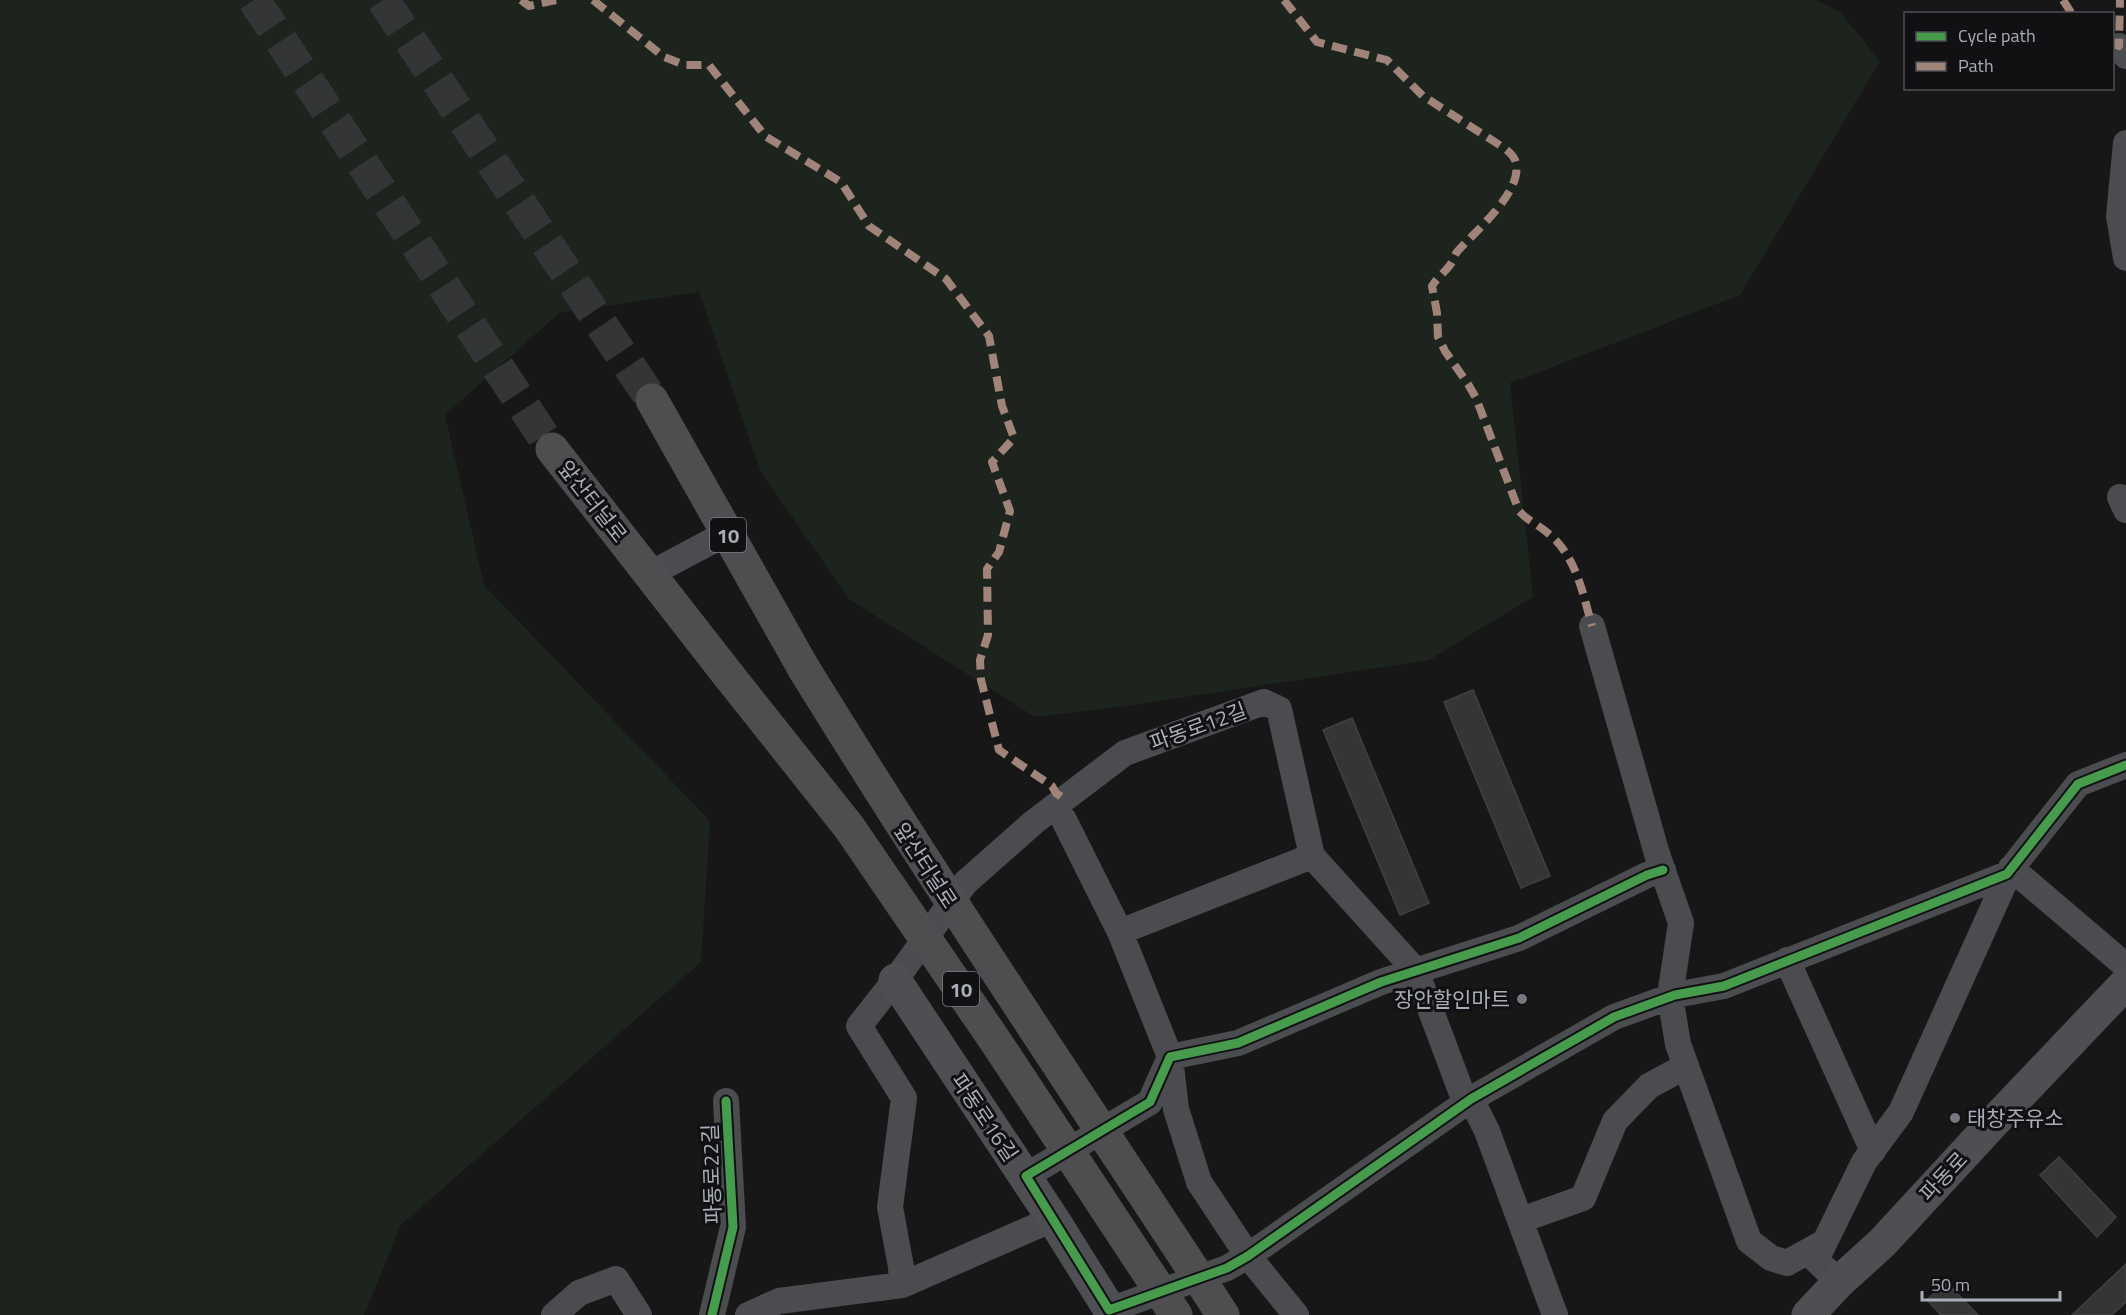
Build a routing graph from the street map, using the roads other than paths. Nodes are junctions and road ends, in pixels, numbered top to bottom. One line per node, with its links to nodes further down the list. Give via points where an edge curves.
1 (2126, 143): 2 (street, via 2119,216)
2 (2126, 258)
3 (652, 400): 7 (highway, 앞산터널로 / 10)
4 (552, 449): 8 (highway, 앞산터널로 / 10)
5 (2126, 499): 6 (street, via 2120,497)
6 (2126, 510)
7 (727, 532): 8 (street); 39 (highway, 앞산터널로 / 10, bridge, via 885,801)
8 (650, 574): 38 (highway, 앞산터널로 / 10, bridge, via 855,837)
9 (1592, 626): 14 (street)
10 (2126, 765): 13 (street, via 2078,784)
11 (1055, 806): 12 (street, 파동로12길, via 1125,753 1264,702 1279,709); 15 (street); 19 (street, 파동로12길, via 966,883)
12 (1312, 856): 15 (street); 18 (street, 파동로12길)
13 (2011, 868): 16 (street, via 2007,874); 17 (street); 26 (street, via 1901,1112)
14 (1663, 870): 18 (street, via 1519,938); 21 (street, via 1681,923)
15 (1120, 932): 22 (street)
16 (1787, 960): 21 (street, via 1724,986); 26 (street)
17 (2126, 966)
18 (1416, 971): 22 (street, via 1238,1043); 24 (street, 파동로12길, via 1461,1091)
19 (895, 980): 27 (main road, 파동로16길); 32 (street, 파동로12길, via 859,1026 904,1098 890,1207)
20 (2126, 983): 31 (main road, 파동로, via 1882,1243)
21 (1670, 996): 23 (street); 24 (street, via 1614,1017)
22 (1170, 1057): 27 (street, via 1150,1102 1026,1176); 30 (street, via 1176,1108 1199,1182)
23 (1686, 1066): 28 (street, via 1649,1086 1615,1120 1583,1198); 29 (street, via 1749,1240 1771,1258 1787,1263)
24 (1471, 1099): 28 (street, 파동로12길, via 1488,1131); 30 (street)
25 (726, 1101): 36 (street, 파동로22길, via 733,1227)
26 (1873, 1151): 29 (street)
27 (1053, 1219): 32 (street); 33 (street)
28 (1521, 1220): 41 (street, 파동로12길)
29 (1825, 1242): 31 (street, via 1816,1260)
30 (1248, 1256): 33 (street, via 1227,1268); 40 (street)
31 (1839, 1282): 42 (main road, 파동로)
32 (902, 1285): 37 (street, via 779,1301)
33 (1111, 1312)
34 (554, 1315): 35 (street, via 579,1293 616,1279)
35 (639, 1315)
36 (712, 1315)
37 (748, 1315)
38 (1176, 1315)
39 (1223, 1315)
40 (1296, 1315)
41 (1556, 1315)
42 (1808, 1315)

